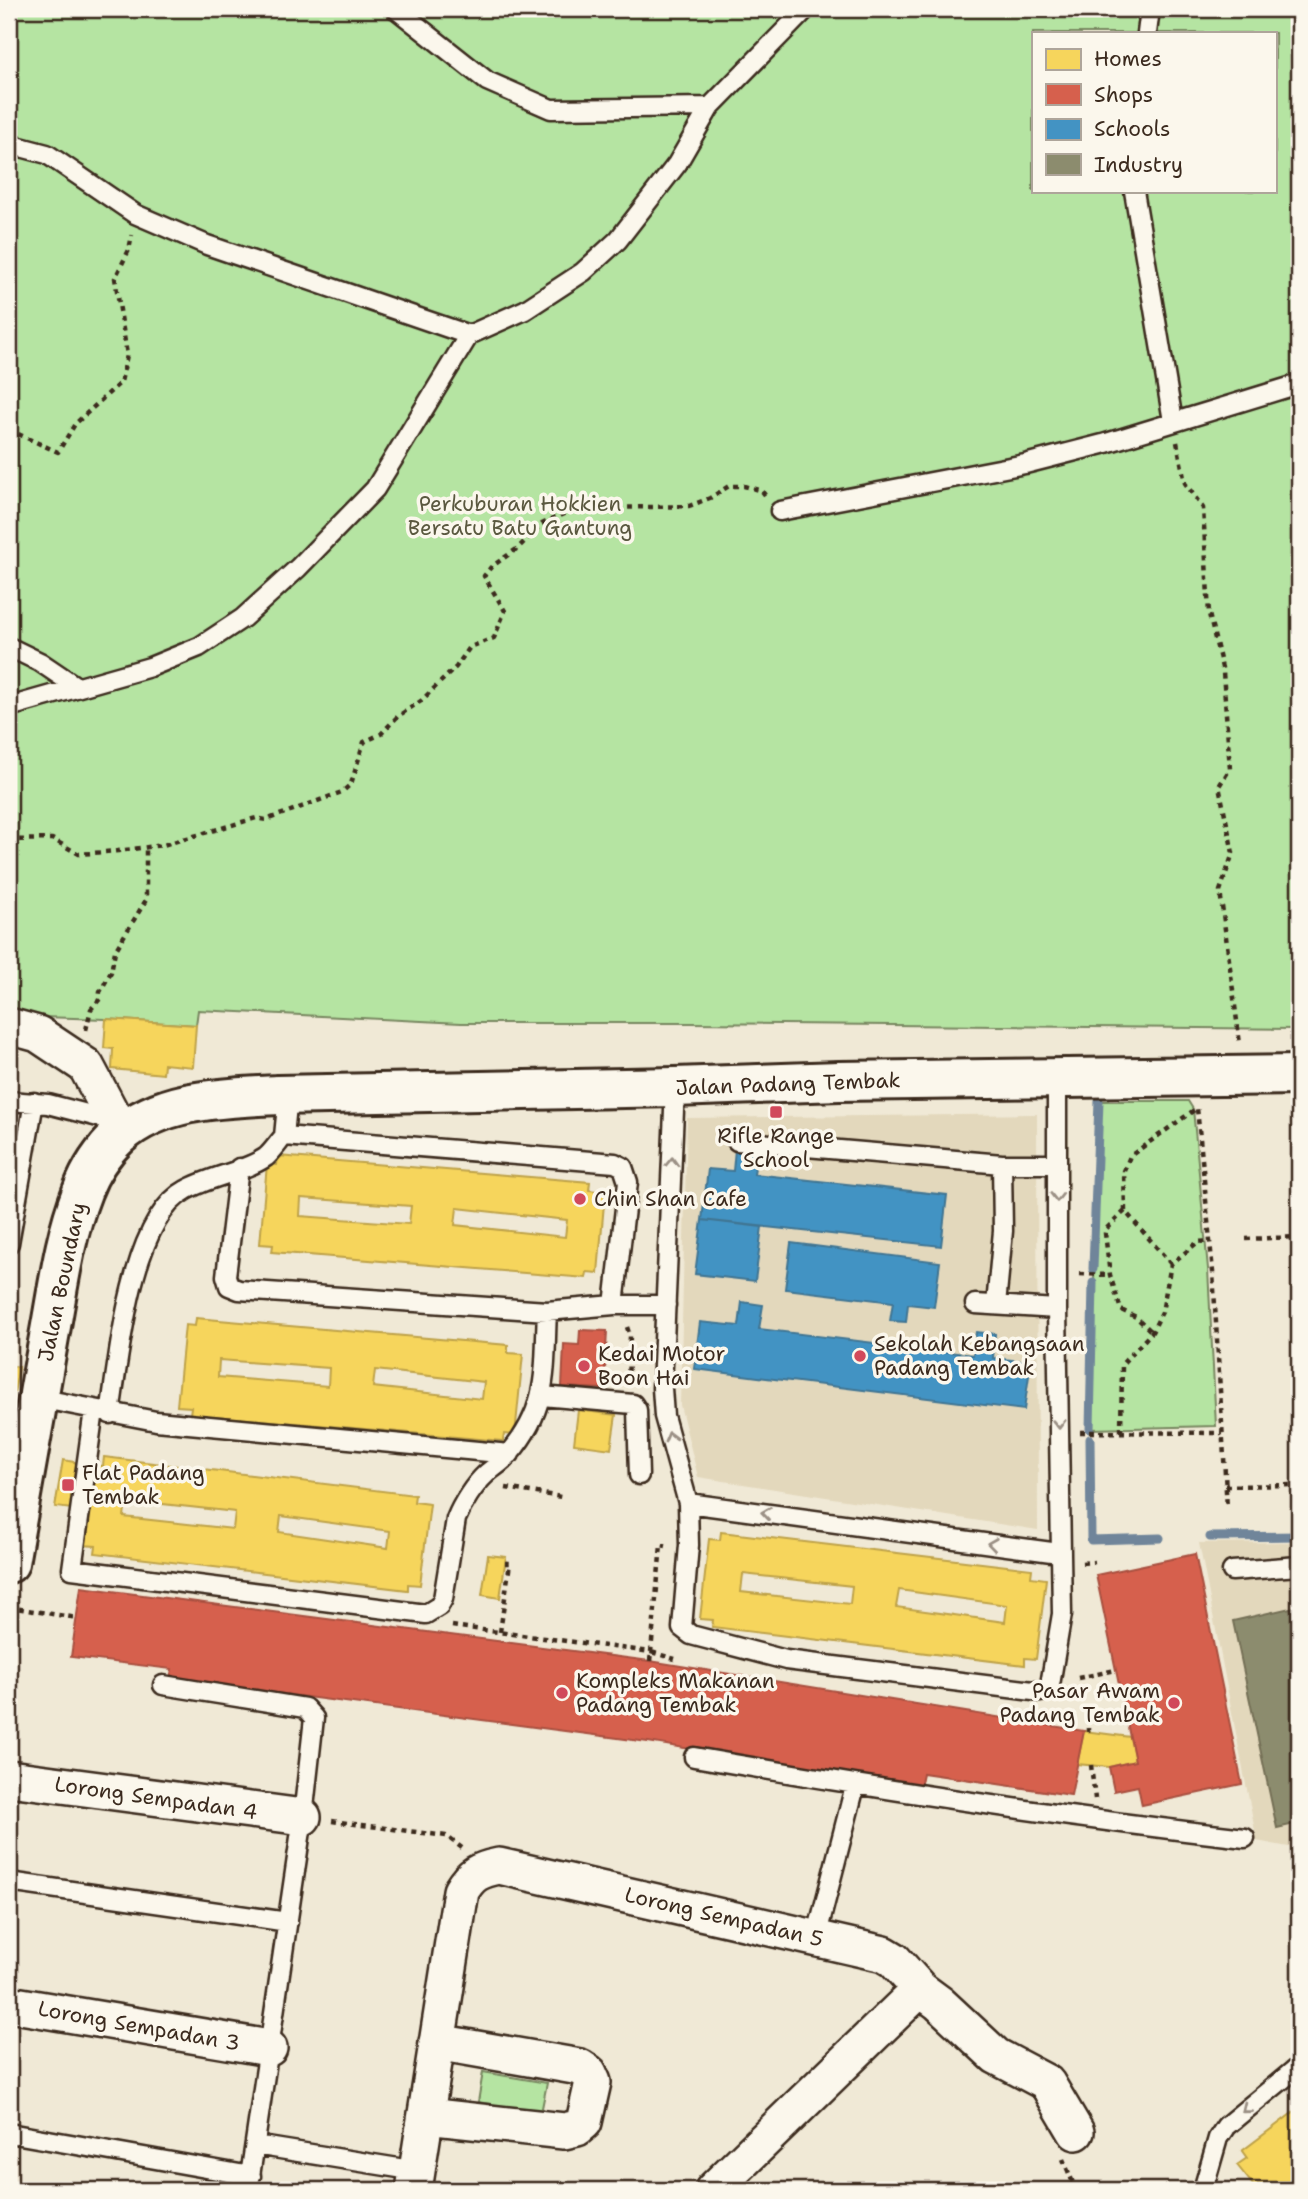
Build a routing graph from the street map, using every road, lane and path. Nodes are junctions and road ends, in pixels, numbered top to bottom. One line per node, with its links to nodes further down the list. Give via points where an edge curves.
1 (396, 9): 5 (lane, via 487,81 551,109)
2 (806, 9): 5 (lane)
3 (1150, 9): 4 (lane)
4 (1147, 32)
5 (710, 107): 9 (lane, via 677,164 618,240 583,272 525,310)
6 (9, 144): 8 (lane, via 47,154)
7 (1135, 192): 11 (lane)
8 (135, 214): 9 (lane, via 207,245); 12 (path, via 129,250 115,278 127,355 121,382 75,424 58,452)
9 (469, 335): 15 (lane, via 375,489 243,618 200,647)
10 (1299, 384): 11 (lane)
11 (1173, 421): 13 (lane, via 1025,464); 21 (path, via 1185,483 1203,508 1209,614 1223,672 1230,769 1219,786 1233,853 1220,891)
12 (9, 430)
13 (780, 511): 18 (path, via 762,491 729,486 690,506 574,509 542,524 484,576 505,611 494,638 470,647 421,701 381,734 363,742 351,785 266,820 256,818)
14 (9, 647): 15 (lane)
15 (77, 688): 16 (lane)
16 (9, 707)
17 (9, 840): 18 (path, via 52,839 79,854)
18 (146, 848): 20 (path, via 146,900 115,951 111,972 91,1009)
19 (9, 1026): 20 (street, via 38,1034)
20 (78, 1061): 28 (street, via 90,1072)
21 (1244, 1075): 22 (street, Jalan Padang Tembak); 23 (street, Jalan Padang Tembak)
22 (1299, 1075)
23 (1057, 1080): 24 (street, Jalan Padang Tembak); 32 (lane)
24 (675, 1087): 25 (street, Jalan Padang Tembak); 45 (lane, one-way to 24)
25 (283, 1095): 28 (street, Jalan Boundary, via 191,1102); 29 (lane)
26 (9, 1101): 27 (lane)
27 (34, 1102): 28 (lane); 33 (lane)
28 (118, 1128): 53 (street, Jalan Boundary, via 81,1193 65,1248)
29 (284, 1136): 34 (lane, via 266,1157); 44 (lane, via 623,1167 628,1182)
30 (737, 1141): 31 (lane)
31 (1002, 1164): 32 (lane); 46 (lane, via 1003,1231)
32 (1057, 1164): 47 (lane, one-way to 47)
33 (16, 1165): 39 (lane)
34 (239, 1168): 48 (lane, via 226,1276 233,1288); 54 (lane, via 183,1191 151,1228)
35 (1125, 1211): 38 (path, via 1124,1171 1130,1156 1197,1108); 40 (path); 42 (path, via 1106,1228)
36 (1299, 1237): 37 (path)
37 (1246, 1238)
38 (1210, 1241): 40 (path, via 1198,1242); 57 (path)
39 (9, 1242)
40 (1171, 1264): 50 (path, via 1162,1312)
41 (1072, 1274): 42 (path)
42 (1110, 1275): 50 (path, via 1121,1310)
43 (975, 1304): 46 (lane)
44 (614, 1305): 45 (lane); 48 (lane)
45 (666, 1305): 64 (lane, one-way to 45, via 662,1402)
46 (996, 1305): 47 (lane)
47 (1057, 1309): 67 (lane, one-way to 67)
48 (547, 1311): 52 (lane)
49 (619, 1324): 51 (path, via 629,1331)
50 (1152, 1332): 56 (path, via 1120,1368)
51 (628, 1386)
52 (542, 1396): 58 (lane, via 533,1422); 59 (lane, via 633,1404)
53 (38, 1398): 54 (lane); 68 (street, Jalan Boundary)
54 (102, 1412): 58 (lane); 58 (lane, via 72,1569 419,1614 433,1611 443,1599 460,1510 482,1478)
55 (1077, 1432): 56 (path)
56 (1121, 1433): 57 (path)
57 (1222, 1433): 61 (path)
58 (510, 1454)
59 (639, 1475)
60 (1299, 1485): 61 (path)
61 (1226, 1486): 65 (path)
62 (510, 1490): 63 (path)
63 (561, 1497)
64 (688, 1503): 67 (lane, one-way to 64); 67 (lane, via 681,1628 691,1635 786,1660 1041,1692 1050,1685 1062,1614)
65 (1227, 1508)
66 (660, 1545): 76 (path)
67 (1059, 1553)
68 (9, 1563)
69 (505, 1563): 75 (path, via 510,1563)
70 (1299, 1566): 71 (lane)
71 (1232, 1571)
72 (9, 1607): 73 (path)
73 (77, 1618)
74 (453, 1626): 75 (path)
75 (500, 1632): 76 (path)
76 (651, 1652): 77 (path); 78 (path)
77 (675, 1659)
78 (650, 1661)
79 (1116, 1670): 80 (path)
80 (1078, 1678)
81 (163, 1685): 87 (lane, via 305,1708 311,1713)
82 (694, 1757): 85 (lane)
83 (1091, 1765): 86 (path)
84 (9, 1778): 87 (street, Lorong Sempadan 4)
85 (855, 1786): 88 (lane); 92 (lane)
86 (1094, 1810)
87 (303, 1817): 89 (path, via 446,1836 457,1842); 91 (lane)
88 (1245, 1838)
89 (477, 1870): 92 (street, Lorong Sempadan 5, via 499,1866); 95 (street, via 461,1891)
90 (9, 1882): 91 (lane)
91 (288, 1922): 96 (lane)
92 (816, 1938): 93 (street, Lorong Sempadan 5, via 884,1954)
93 (920, 1989): 99 (street, Lorong Sempadan 5, via 996,2056 1048,2083); 104 (street)
94 (9, 2004): 96 (street, Lorong Sempadan 3)
95 (437, 2042): 98 (street); 98 (street, via 580,2067 593,2082 584,2122 564,2131)
96 (269, 2048): 101 (lane)
97 (1299, 2066): 105 (lane, one-way to 105, via 1226,2126)
98 (426, 2116): 102 (street)
99 (1076, 2132)
100 (9, 2133): 103 (lane)
101 (256, 2145): 102 (lane); 103 (lane)
102 (416, 2181)
103 (250, 2183)
104 (713, 2190)
105 (1203, 2190)

